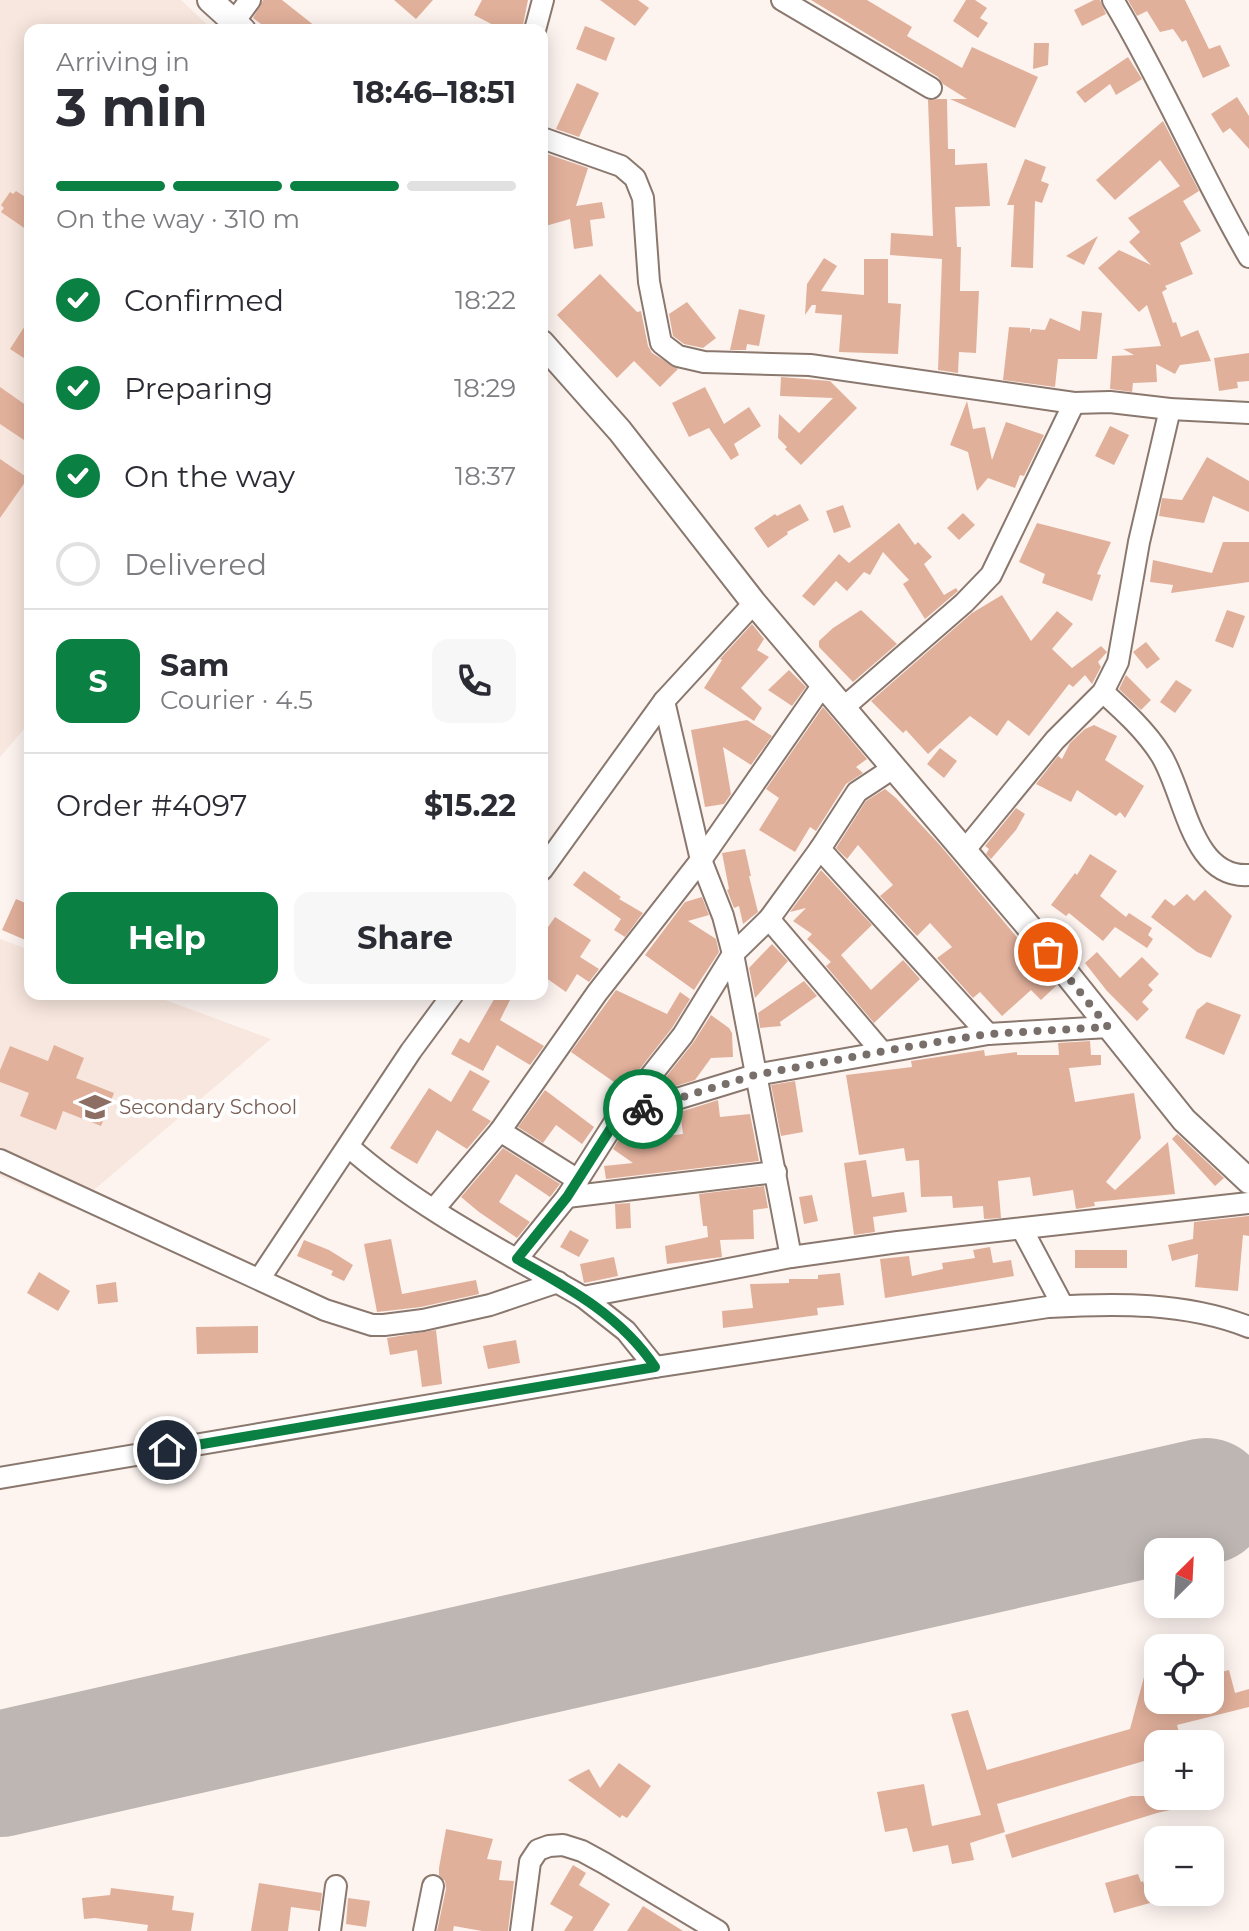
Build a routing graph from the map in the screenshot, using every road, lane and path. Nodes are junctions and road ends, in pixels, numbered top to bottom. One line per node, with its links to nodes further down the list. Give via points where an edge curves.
1 (210, 0): 6 (main road)
2 (250, 0): 7 (street)
3 (543, 0): 8 (street)
4 (782, 0): 9 (street)
5 (1113, 0): 11 (street)
6 (237, 24)
7 (240, 24)
8 (537, 24)
9 (931, 88)
10 (548, 140): 13 (street, via 621,166 635,178 643,198 649,282 661,343 678,356 704,362 810,365)
11 (1249, 257)
12 (548, 350): 16 (main road, via 620,431)
13 (1074, 403): 14 (street); 20 (street, via 991,575)
14 (1170, 409): 15 (street); 18 (street, via 1118,662)
15 (1249, 413)
16 (754, 603): 17 (main road); 19 (street)
17 (822, 686): 20 (main road); 24 (street)
18 (1103, 692): 23 (street, via 1055,740); 26 (street, via 1162,757 1204,853 1224,871)
19 (664, 701): 24 (street); 25 (street)
20 (842, 709): 21 (main road)
21 (895, 767): 22 (street, via 857,792); 23 (main road)
22 (820, 849): 27 (street); 31 (street)
23 (964, 851): 30 (main road)
24 (701, 860): 28 (street); 35 (street, via 597,993)
25 (548, 862)
26 (1249, 875)
27 (769, 919): 28 (street); 32 (street)
28 (733, 954): 33 (street); 34 (street, via 683,1035)
29 (449, 1000): 36 (street)
30 (1108, 1027): 31 (street); 39 (main road, via 1184,1120)
31 (988, 1034): 32 (street)
32 (882, 1052): 33 (street)
33 (755, 1075): 34 (street); 38 (street)
34 (618, 1117): 40 (street)
35 (500, 1131): 40 (street); 42 (street)
36 (349, 1147): 42 (street, via 383,1177); 46 (street)
37 (0, 1160): 46 (street)
38 (776, 1172): 40 (street); 44 (street)
39 (1249, 1181)
40 (572, 1188): 45 (street)
41 (1249, 1203): 43 (street)
42 (434, 1209): 45 (street)
43 (1022, 1229): 44 (street); 49 (street)
44 (791, 1257): 48 (street)
45 (517, 1259): 47 (street)
46 (260, 1278): 47 (street, via 325,1310 372,1325 490,1305)
47 (558, 1282): 48 (street)
48 (583, 1297): 51 (street, via 626,1331)
49 (1063, 1306): 50 (street, via 1186,1310); 51 (street)
50 (1249, 1327)
51 (655, 1367): 52 (street)
52 (0, 1478)
53 (336, 1886): 55 (street)
54 (433, 1886): 56 (street)
55 (330, 1931)
56 (424, 1931)
57 (521, 1931): 58 (street, via 530,1862 538,1850 563,1845 615,1869)
58 (718, 1931)

